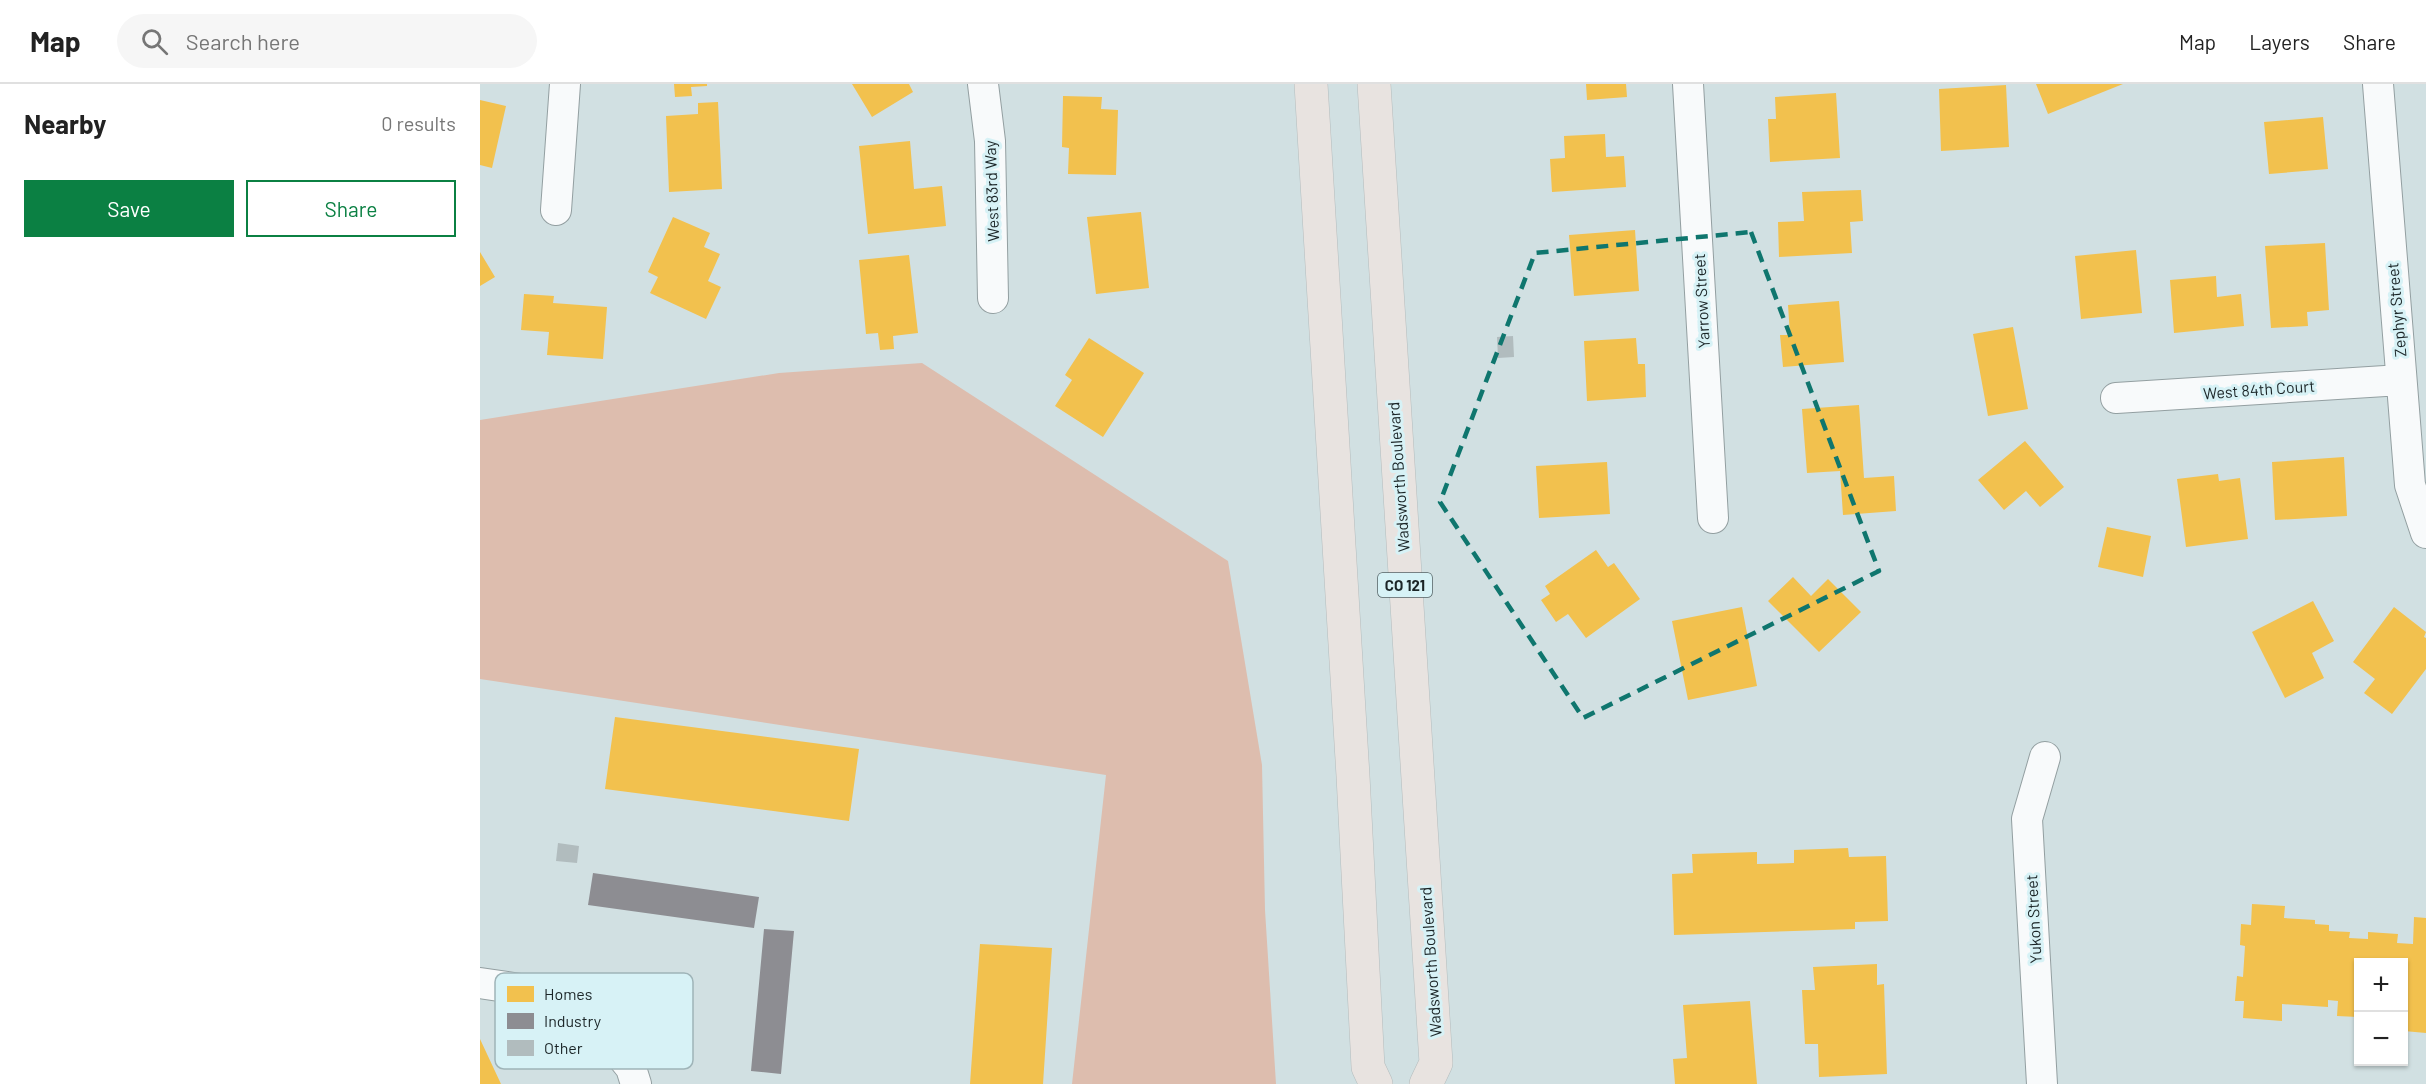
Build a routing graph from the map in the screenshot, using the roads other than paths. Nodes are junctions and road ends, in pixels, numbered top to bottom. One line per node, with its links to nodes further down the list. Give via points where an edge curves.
1 (565, 84): 7 (street)
2 (983, 84): 8 (street, West 83rd Way, via 990,141)
3 (1311, 84): 18 (main road, via 1368,1067)
4 (1374, 84): 19 (main road, Wadsworth Boulevard / CO 121, via 1436,1063)
5 (1688, 84): 11 (street, Yarrow Street)
6 (2378, 84): 9 (street, Zephyr Street)
7 (556, 210)
8 (993, 298)
9 (2401, 380): 10 (street, West 84th Court); 12 (street, Zephyr Street, via 2410,485)
10 (2116, 398)
11 (1713, 518)
12 (2426, 533)
13 (2044, 757): 20 (street, Yukon Street, via 2027,819)
14 (480, 983): 15 (street)
15 (495, 985)
16 (631, 1069): 17 (street)
17 (636, 1084)
18 (1376, 1084)
19 (1426, 1084)
20 (2042, 1084)

